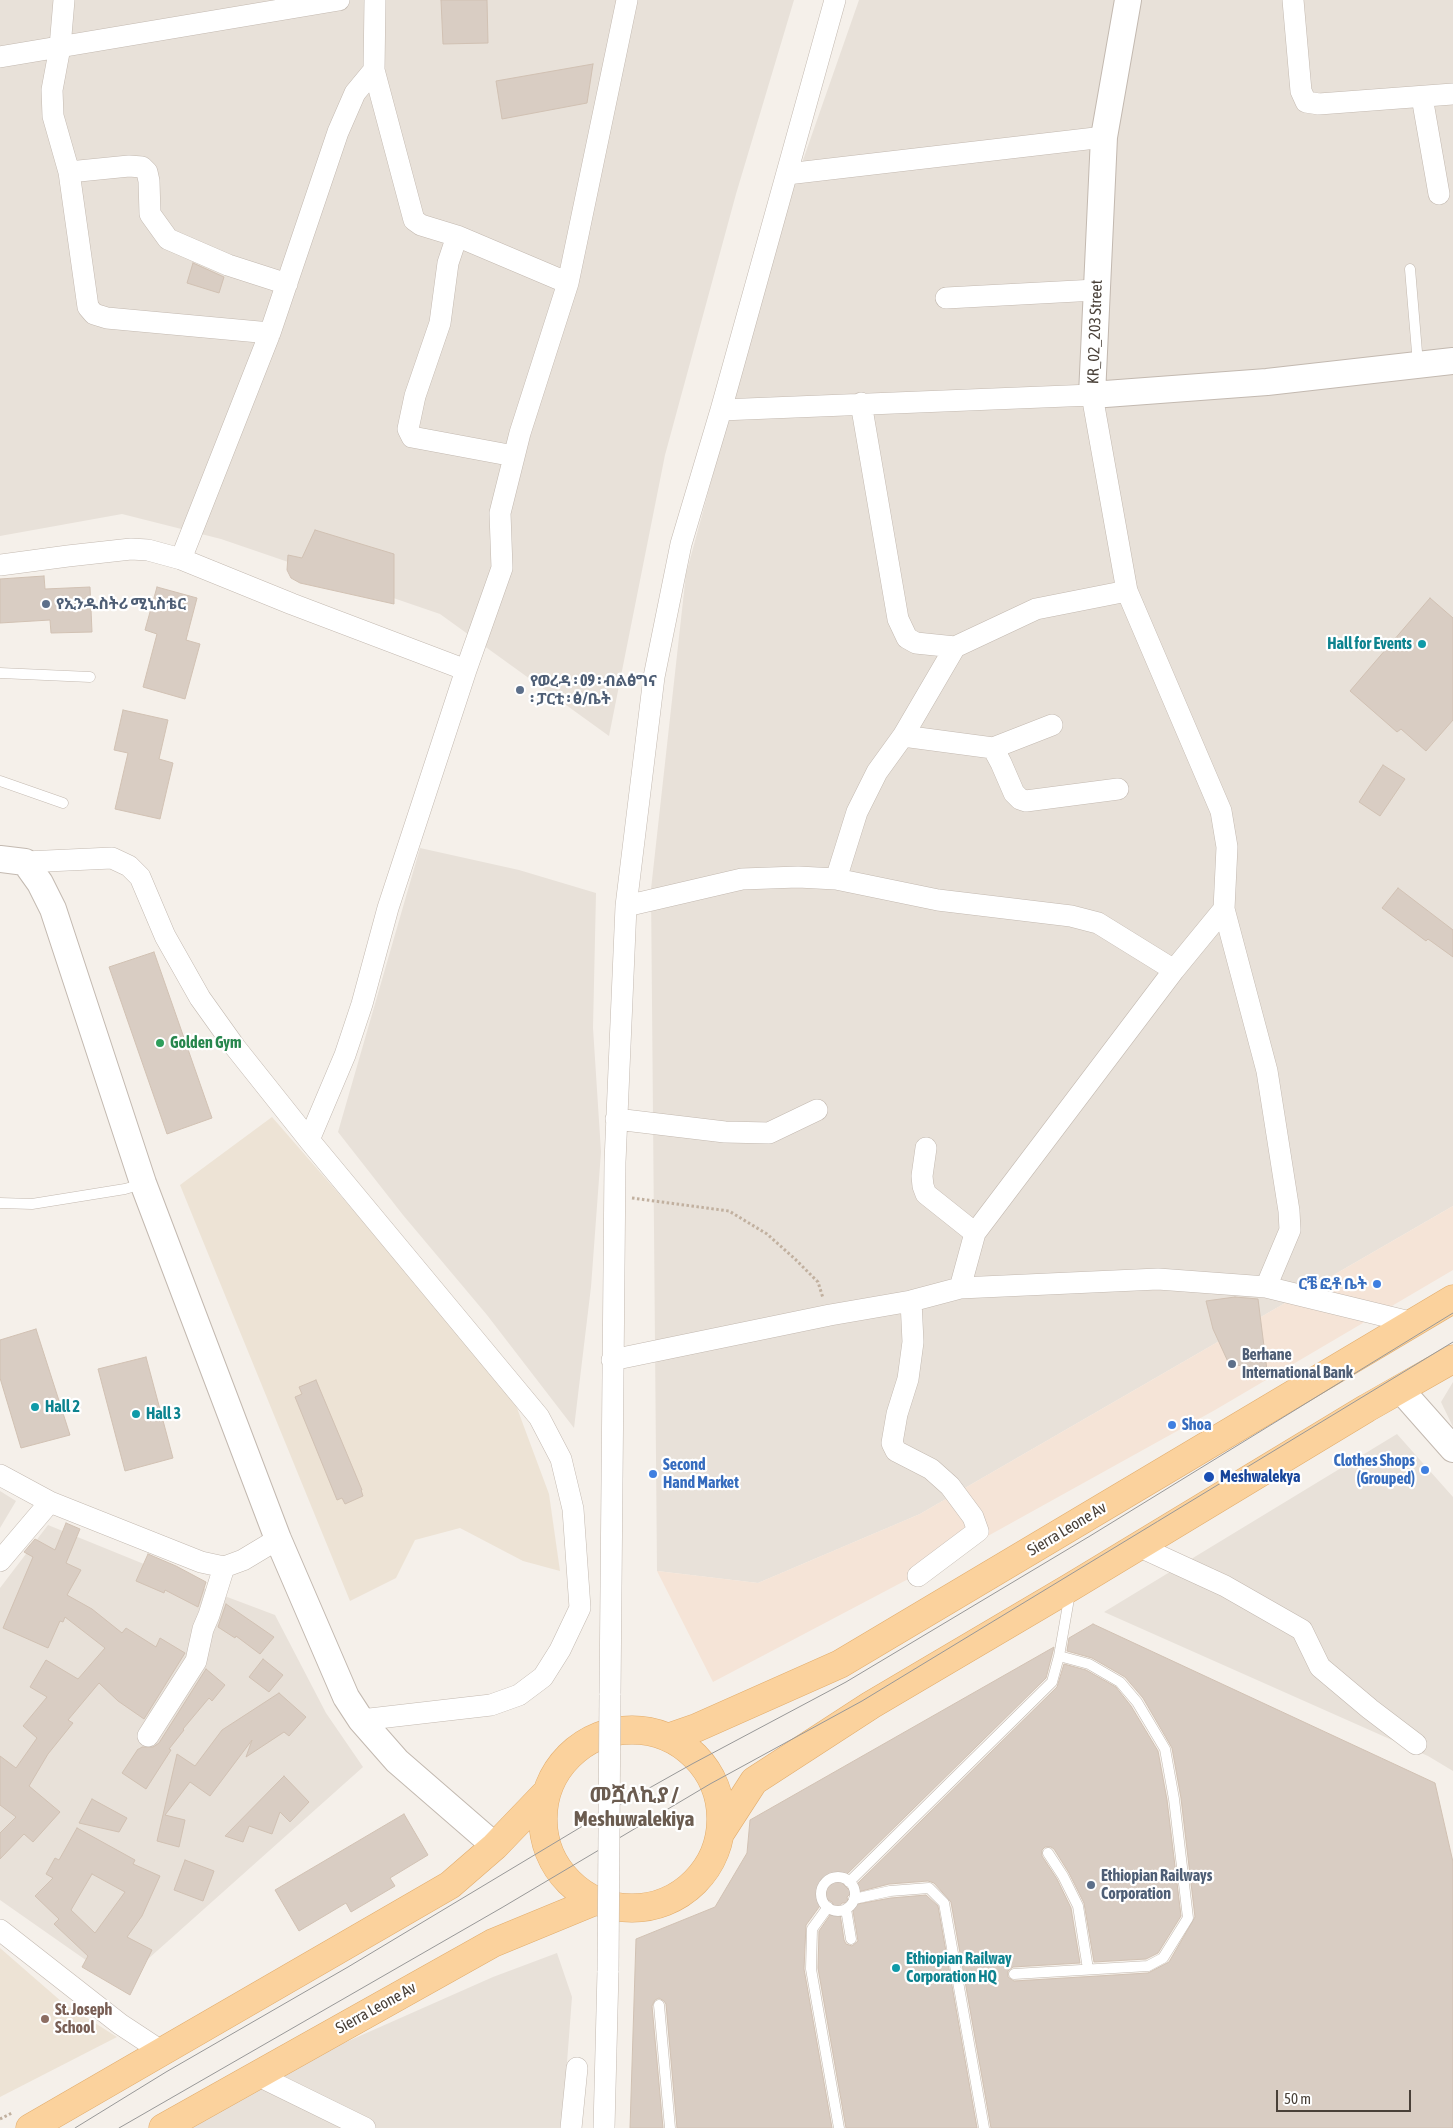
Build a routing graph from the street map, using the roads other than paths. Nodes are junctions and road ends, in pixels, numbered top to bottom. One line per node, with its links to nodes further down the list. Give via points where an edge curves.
1 (64, 0): 8 (street)
2 (340, 0): 8 (street)
3 (375, 0): 10 (street)
4 (627, 0): 19 (street)
5 (835, 0): 15 (street)
6 (1128, 0): 13 (street, KR_02_203 Street)
7 (1293, 0): 12 (street, via 1301,91 1306,102 1319,104)
8 (60, 47): 9 (street); 14 (street, via 52,90 53,116)
9 (0, 57)
10 (374, 70): 17 (street, via 414,220); 20 (street, via 355,93 338,132)
11 (1453, 94): 12 (street)
12 (1422, 97): 16 (street)
13 (1104, 137): 15 (street); 21 (street, KR_02_203 Street)
14 (69, 172): 20 (street, via 142,166 150,182 150,214 168,239 228,265); 23 (street, via 88,307 94,314 107,318)
15 (787, 174): 28 (street)
16 (1439, 194)
17 (457, 236): 19 (street); 29 (street, via 448,263 440,323 414,396 409,434 424,440)
18 (1410, 270): 25 (lane)
19 (568, 283): 29 (street)
20 (287, 284): 23 (street)
21 (1096, 290): 22 (street); 26 (street, KR_02_203 Street)
22 (946, 298)
23 (270, 332): 30 (street)
24 (1453, 361): 25 (street, KR_02_203 Street)
25 (1418, 365): 26 (street, KR_02_203 Street, via 1267,382)
26 (1092, 394): 27 (street); 32 (street)
27 (861, 403): 28 (street); 33 (street, via 902,630 916,643)
28 (721, 410): 45 (street, via 681,544 655,668)
29 (514, 456): 34 (street, via 500,513 502,568)
30 (181, 559): 31 (street, via 131,549); 34 (street)
31 (0, 565)
32 (1127, 591): 33 (street, via 1036,609); 46 (street, via 1221,811 1227,847)
33 (955, 648): 38 (street)
34 (466, 670): 50 (street, via 388,908 360,1012)
35 (0, 673): 36 (lane)
36 (90, 677)
37 (1052, 725): 39 (street)
38 (903, 736): 39 (street); 44 (street, via 877,772 857,812)
39 (992, 748): 41 (street, via 1014,793 1026,801)
40 (0, 781): 42 (lane)
41 (1118, 789)
42 (63, 803)
43 (13, 861): 50 (street, via 112,858 129,866 140,877 165,936 200,998 252,1070); 52 (street, via 40,884 53,909)
44 (836, 879): 45 (street, via 742,879); 47 (street, via 938,900 1071,916 1098,923)
45 (626, 906): 49 (street)
46 (1224, 910): 47 (street); 55 (street, via 1267,1071 1289,1211 1290,1230)
47 (1174, 970): 54 (street)
48 (817, 1110): 49 (street, via 769,1133 725,1132)
49 (616, 1119): 61 (street)
50 (309, 1140): 73 (street, via 538,1417 561,1459 573,1509 580,1608 543,1677 519,1694 491,1705)
51 (926, 1148): 54 (street, via 922,1176 926,1194)
52 (143, 1183): 53 (lane, via 125,1189 32,1204); 66 (street)
53 (0, 1203)
54 (975, 1232): 56 (street)
55 (1266, 1287): 56 (street, via 1158,1278); 59 (street)
56 (960, 1288): 58 (street)
57 (1453, 1299): 59 (main road, Sierra Leone Av)
58 (911, 1301): 61 (street); 70 (street, via 913,1342 908,1379 892,1443 896,1452 931,1469 950,1486 973,1517 978,1531)
59 (1414, 1323): 75 (main road, Sierra Leone Av, via 840,1664)
60 (1453, 1359): 62 (main road)
61 (612, 1360): 98 (street, bridge)
62 (1400, 1389): 63 (street); 67 (main road)
63 (1453, 1449)
64 (0, 1475): 65 (street)
65 (50, 1502): 68 (street); 69 (street, via 201,1562)
66 (278, 1539): 69 (street, via 242,1560); 73 (street, via 346,1697)
67 (1138, 1546): 71 (main road); 76 (street, via 1224,1586 1302,1630 1320,1667)
68 (0, 1561)
69 (224, 1566): 74 (street, via 196,1661)
70 (918, 1576)
71 (1071, 1587): 72 (lane); 78 (main road, via 871,1705 754,1780)
72 (1059, 1656): 81 (lane, via 1052,1682); 88 (lane, via 1089,1664 1120,1682 1137,1702 1165,1749 1188,1918 1163,1958 1148,1966)
73 (361, 1720): 79 (street, via 397,1761)
74 (148, 1736)
75 (670, 1737): 77 (main road, via 632,1728 593,1736 562,1760); 78 (main road, via 694,1753 711,1776 720,1803)
76 (1416, 1744)
77 (544, 1795): 79 (main road); 83 (main road, via 542,1826 550,1857 569,1883)
78 (721, 1832): 83 (main road, via 710,1863 689,1888 660,1904 627,1909)
79 (495, 1846): 91 (main road, via 450,1885)
80 (1048, 1853): 88 (lane, via 1078,1906)
81 (849, 1882): 82 (lane, via 855,1892); 84 (lane, via 836,1877 825,1884 821,1896)
82 (854, 1899): 85 (lane); 101 (lane, via 890,1891 929,1888 944,1904)
83 (595, 1901): 93 (main road, Sierra Leone Av, via 493,1944)
84 (828, 1907): 85 (lane); 100 (lane, via 812,1930 811,1969)
85 (846, 1909): 87 (lane)
86 (0, 1930): 91 (street, via 120,2024)
87 (851, 1939)
88 (1088, 1969): 89 (lane)
89 (1014, 1974)
90 (660, 2005): 99 (lane)
91 (161, 2051): 94 (main road)
92 (576, 2068): 97 (street)
93 (257, 2075): 95 (main road, Sierra Leone Av); 96 (street)
94 (30, 2128)
95 (163, 2128)
96 (365, 2128)
97 (571, 2128)
98 (604, 2128)
99 (670, 2128)
100 (839, 2128)
101 (984, 2128)

